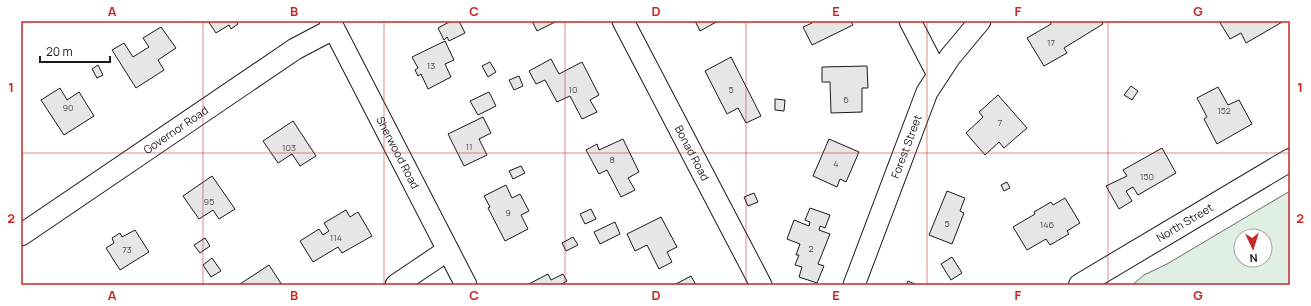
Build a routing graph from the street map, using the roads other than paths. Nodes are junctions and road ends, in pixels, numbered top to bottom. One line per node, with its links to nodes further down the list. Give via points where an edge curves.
1 (623, 21): 11 (street, Bonad Road)
2 (910, 21): 5 (street)
3 (980, 21): 5 (street, Forest Street)
4 (332, 25): 7 (street, Governor Road); 8 (street, Sherwood Road)
5 (938, 75): 12 (street, Forest Street, via 924,98)
6 (1290, 160): 13 (street, North Street)
7 (21, 235)
8 (448, 250): 9 (street); 10 (street, Sherwood Road)
9 (396, 285)
10 (466, 285)
11 (761, 285)
12 (854, 285)
13 (1080, 285)

